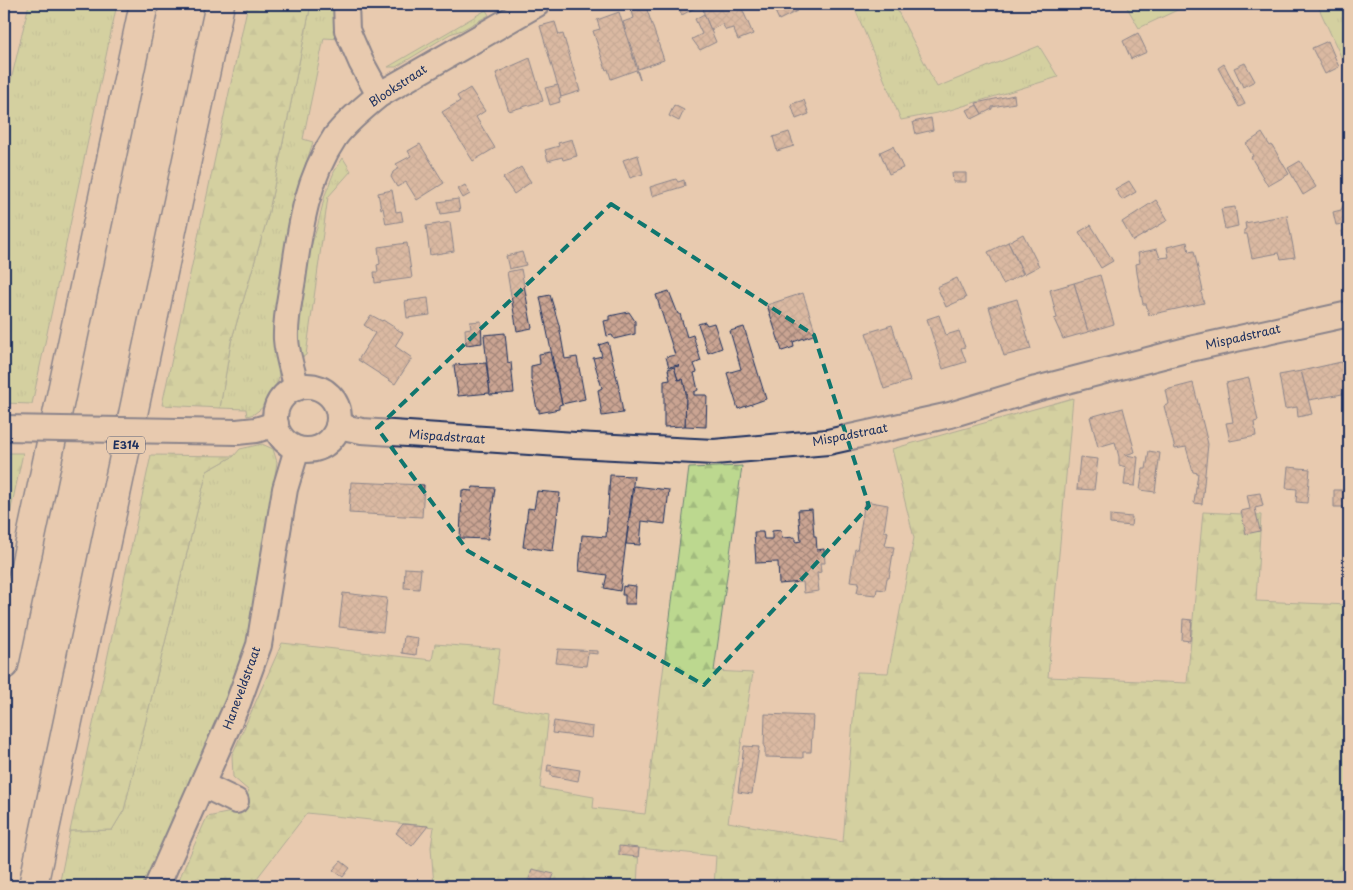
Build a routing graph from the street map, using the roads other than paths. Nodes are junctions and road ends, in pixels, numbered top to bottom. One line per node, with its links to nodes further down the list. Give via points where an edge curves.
1 (144, 4): 12 (highway)
2 (220, 4): 15 (highway, E314)
3 (346, 4): 5 (street, via 347,30)
4 (536, 4): 5 (street, Blookstraat)
5 (379, 95): 7 (street, Blookstraat, via 336,136 310,188 301,222 286,324 286,341)
6 (1349, 314): 9 (street, Mispadstraat, via 1190,349 950,415 828,442 714,452 546,444 362,431)
7 (297, 388): 8 (street, via 280,402 275,413); 9 (street, via 316,388 329,395 337,407)
8 (276, 424): 10 (street, bridge, via 237,432); 11 (street, via 283,440)
9 (338, 426): 11 (street, via 327,444 307,451)
10 (4, 428)
11 (297, 449): 13 (street, Haneveldstraat, via 285,489 259,645)
12 (4, 665)
13 (203, 784): 14 (street); 16 (street, Haneveldstraat)
14 (236, 801)
15 (33, 886)
16 (158, 886)

